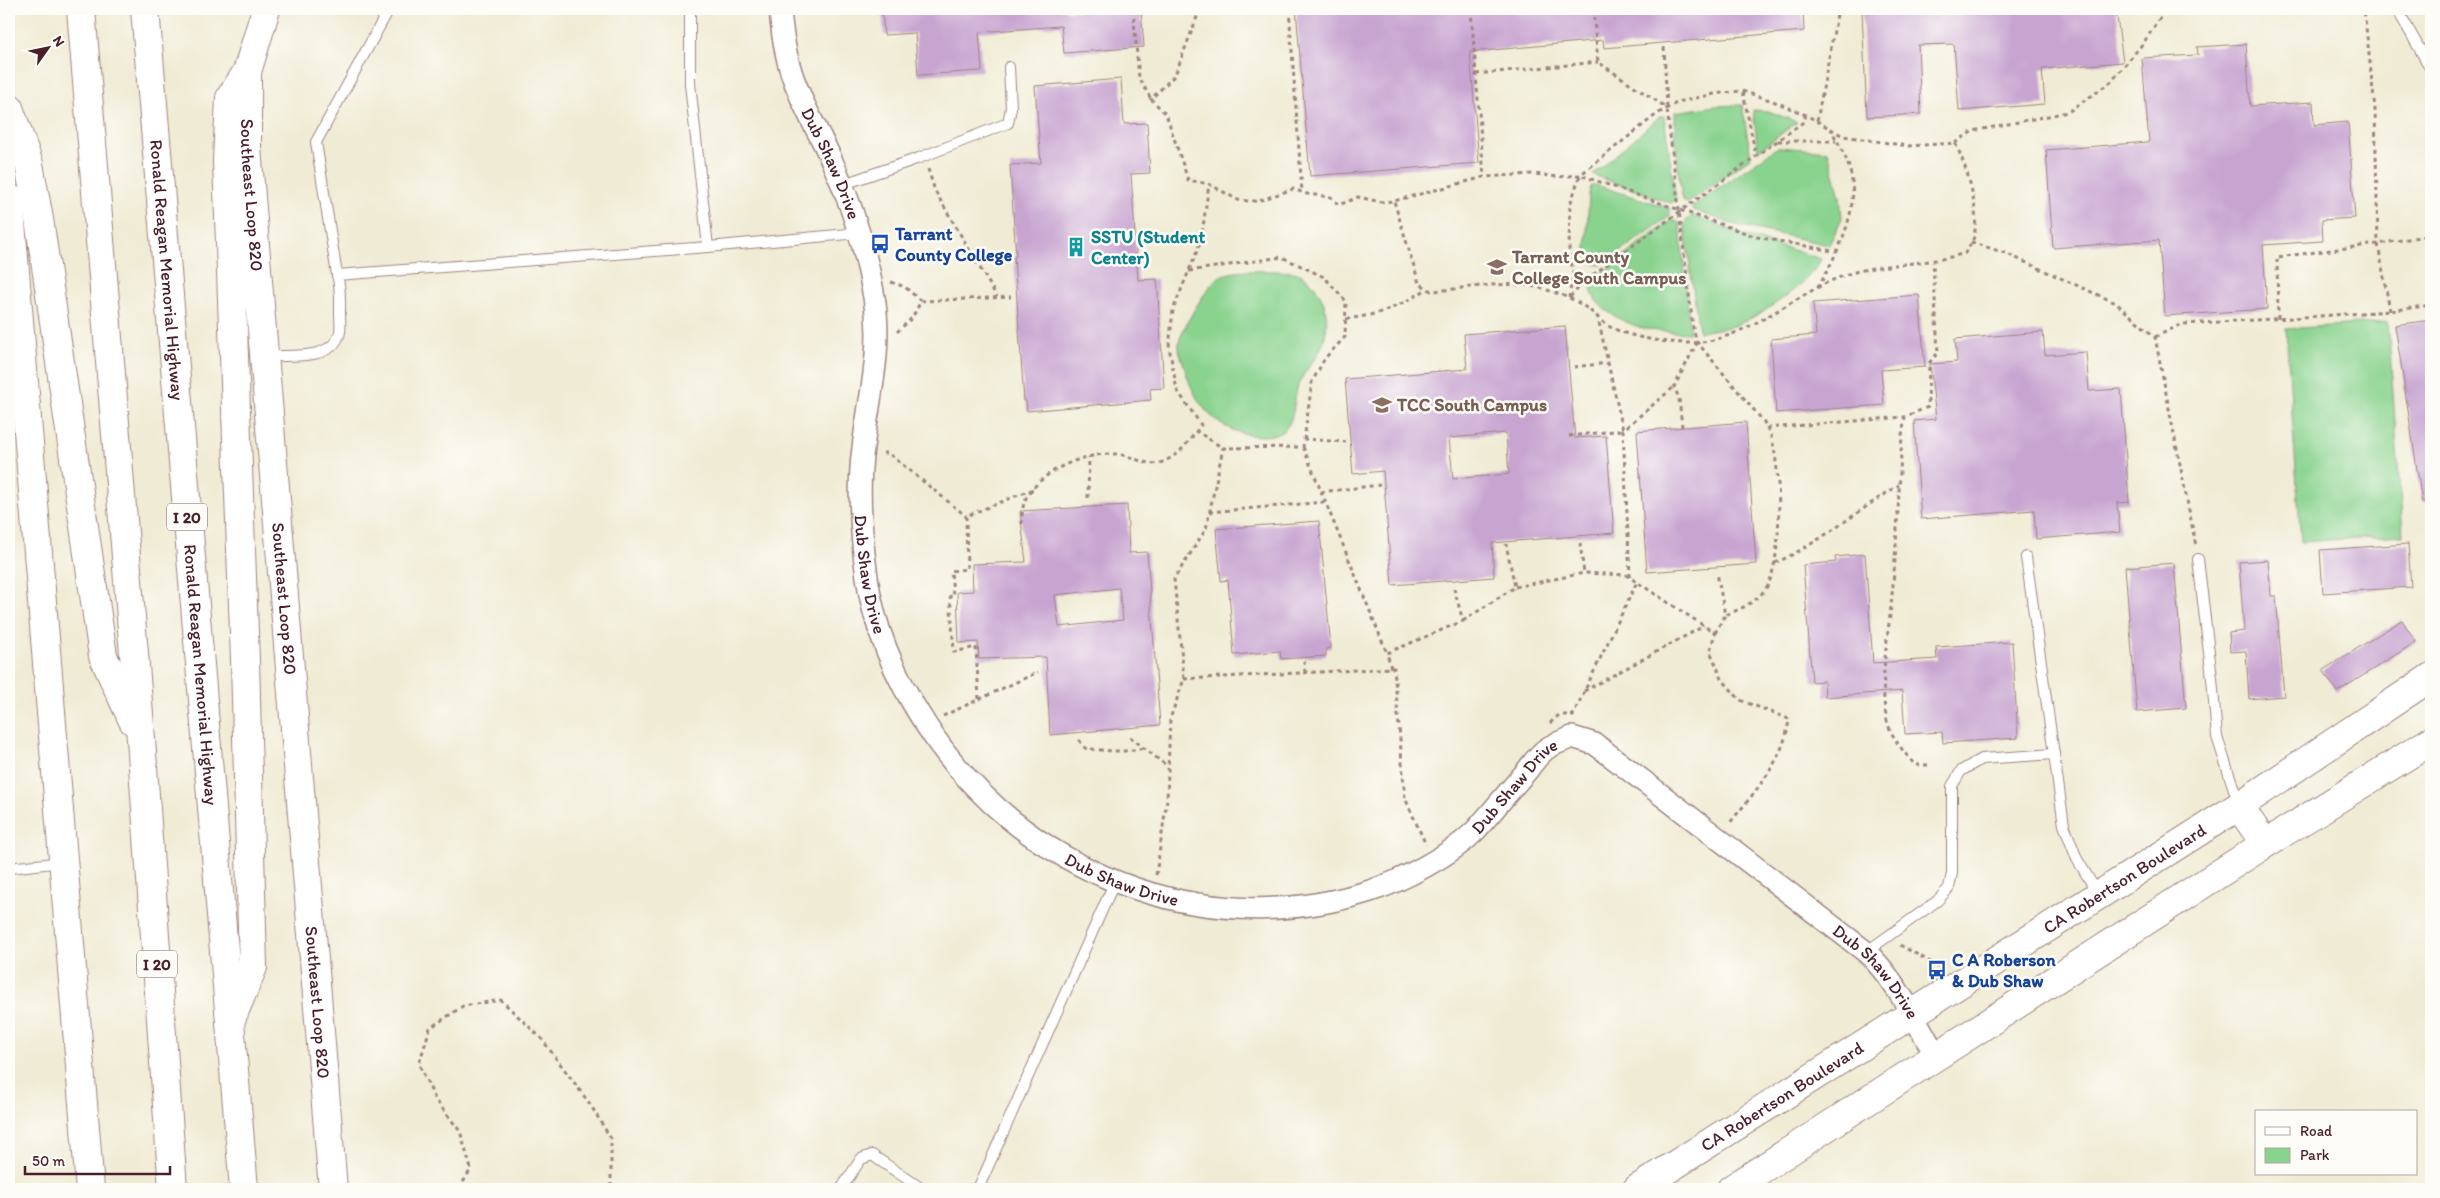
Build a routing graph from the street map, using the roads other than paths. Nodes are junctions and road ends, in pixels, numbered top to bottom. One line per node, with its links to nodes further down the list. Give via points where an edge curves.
1 (80, 9): 21 (main road, I 20)
2 (145, 9): 32 (main road, Ronald Reagan Memorial Highway / I 20)
3 (266, 9): 10 (main road, Southeast Loop 820)
4 (389, 9): 16 (lane, via 316,142)
5 (690, 9): 15 (lane, via 690,84)
6 (780, 9): 12 (street, Dub Shaw Drive, via 796,86)
7 (2397, 9): 9 (lane)
8 (1009, 67): 12 (lane, via 1011,108 1008,123)
9 (2431, 69)
10 (247, 72): 17 (main road, Southeast Loop 820, via 247,148); 32 (main road, via 230,98 227,161 245,660 252,967)
11 (9, 108): 21 (main road, via 29,164 39,219 103,656)
12 (841, 185): 14 (street, Dub Shaw Drive)
13 (9, 198): 26 (main road)
14 (859, 233): 15 (lane); 28 (street, Dub Shaw Drive, via 870,275 876,319 874,386 862,450 860,519 868,582 882,638 906,694 945,755 987,801 1025,832 1062,856)
15 (708, 247): 16 (lane)
16 (337, 275): 17 (lane, via 341,287 340,331 336,341 317,354)
17 (264, 356): 37 (main road, Southeast Loop 820)
18 (2026, 557): 23 (lane)
19 (2198, 559): 24 (lane, via 2216,737)
20 (2431, 677): 24 (main road, CA Robertson Boulevard)
21 (141, 739): 35 (main road, I 20)
22 (2431, 741): 25 (main road)
23 (2054, 754): 29 (lane, via 2064,825 2077,859); 30 (lane, via 1981,759 1961,770 1952,786 1952,873 1949,888 1937,901)
24 (2239, 806): 25 (main road); 29 (main road, CA Robertson Boulevard)
25 (2265, 844): 33 (main road)
26 (63, 862): 27 (lane); 34 (main road)
27 (9, 868)
28 (1115, 881): 30 (street, Dub Shaw Drive, via 1154,885 1199,906 1246,910 1292,909 1371,891 1435,861 1471,834 1546,749 1575,729); 40 (lane)
29 (2099, 895): 31 (main road, CA Robertson Boulevard)
30 (1866, 952): 31 (street, Dub Shaw Drive)
31 (1911, 1014): 33 (street, Dub Shaw Drive); 41 (main road, CA Robertson Boulevard)
32 (229, 1025): 36 (main road, Ronald Reagan Memorial Highway / I 20)
33 (1936, 1056): 42 (main road)
34 (90, 1189)
35 (173, 1189)
36 (244, 1189)
37 (334, 1189)
38 (841, 1189): 39 (lane, via 862,1159 872,1155)
39 (922, 1189)
40 (978, 1189)
41 (1637, 1189)
42 (1731, 1189)

